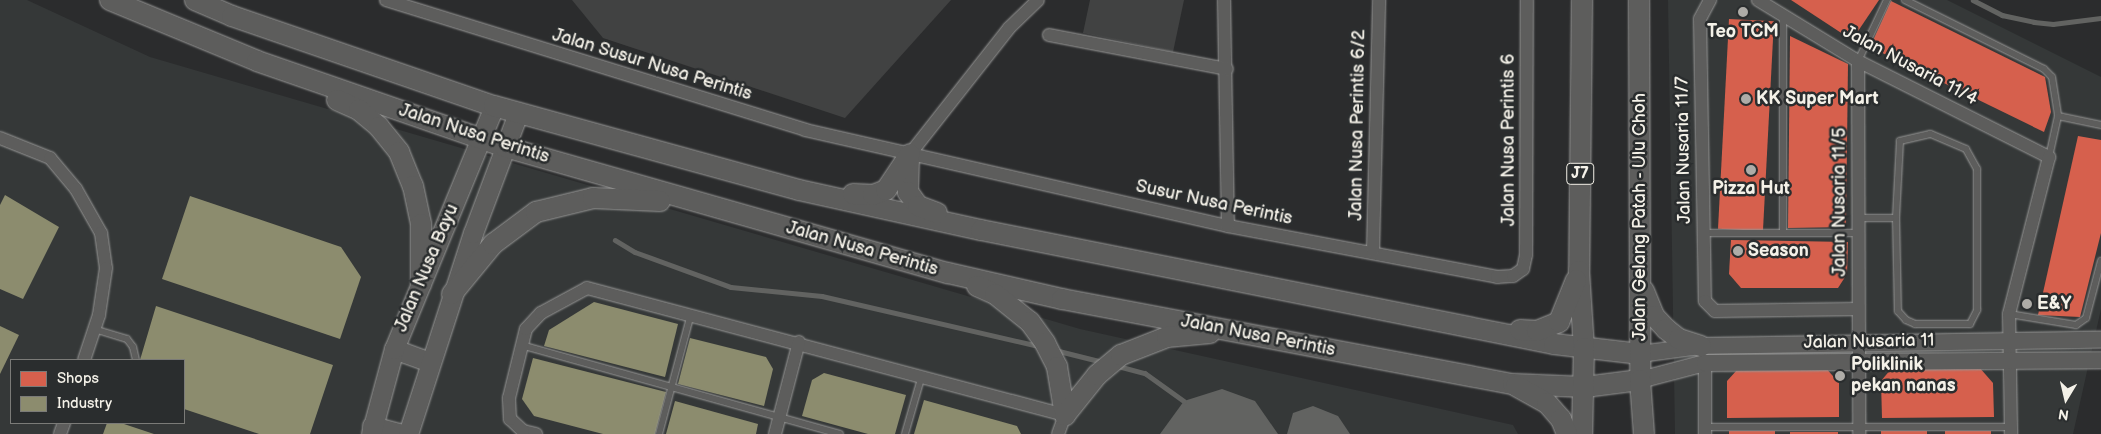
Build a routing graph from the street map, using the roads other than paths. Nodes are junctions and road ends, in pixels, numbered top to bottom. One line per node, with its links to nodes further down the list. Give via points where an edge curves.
1 (110, 0): 19 (main road, Jalan Nusa Perintis)
2 (195, 0): 21 (main road, Jalan Nusa Perintis, via 232,16)
3 (386, 0): 14 (street, Jalan Susur Nusa Perintis)
4 (1038, 0): 28 (street, via 1009,28)
5 (1224, 0): 20 (street)
6 (1378, 0): 39 (street, Jalan Nusa Perintis 6/2)
7 (1527, 0): 43 (street, Jalan Nusa Perintis 6, via 1526,255 1522,269)
8 (1582, 0): 41 (main road, J7)
9 (1647, 0): 15 (street)
10 (1710, 0): 38 (street, Jalan Nusaria 11/7, via 1700,19)
11 (1758, 0): 16 (street, Jalan Nusaria 11/4)
12 (1887, 0): 18 (lane)
13 (1905, 0): 23 (lane, via 2044,69 2052,77)
14 (410, 4): 28 (street, Jalan Susur Nusa Perintis, via 805,130)
15 (1639, 9): 44 (main road, Jalan Gelang Patah - Ulu Choh)
16 (1783, 15): 18 (street, Jalan Nusaria 11/4); 36 (lane)
17 (1049, 35): 20 (street)
18 (1858, 60): 29 (street, Jalan Nusaria 11/4); 32 (street, Jalan Nusaria 11/5)
19 (257, 61): 26 (main road, Jalan Nusa Perintis); 45 (main road, via 359,110 379,127 399,152 413,186 421,224)
20 (1226, 69): 34 (street)
21 (494, 106): 22 (main road, Jalan Nusa Perintis); 26 (main road, Jalan Nusa Bayu)
22 (518, 113): 27 (main road, Jalan Nusa Bayu); 30 (main road, Jalan Nusa Perintis)
23 (2058, 116): 24 (lane); 29 (lane)
24 (2101, 125)
25 (0, 138): 51 (street, via 50,158 76,189 101,233 106,268)
26 (481, 138): 27 (main road, Jalan Nusa Perintis); 45 (main road, Jalan Nusa Bayu)
27 (505, 147): 31 (main road, Jalan Nusa Perintis); 46 (main road, Jalan Nusa Bayu)
28 (910, 154): 30 (main road, via 886,190 873,195); 34 (street, Susur Nusa Perintis); 35 (main road, via 908,192 918,206)
29 (2049, 157): 49 (street)
30 (799, 190): 35 (main road, Jalan Nusa Perintis)
31 (746, 216): 42 (main road, Jalan Nusa Perintis); 46 (main road, via 648,198 593,198 536,212 493,244)
32 (1857, 218): 33 (lane); 37 (street, Jalan Nusaria 11/5)
33 (1896, 218): 33 (lane, via 1900,141 1930,134 1966,149 1977,168 1978,310 1970,324 1915,324 1898,311)
34 (1228, 226): 39 (street, Susur Nusa Perintis)
35 (981, 230): 50 (main road, Jalan Nusa Perintis)
36 (1783, 233): 37 (lane); 38 (lane)
37 (1857, 233): 47 (street, Jalan Nusaria 11/5)
38 (1702, 234): 47 (street, Jalan Nusaria 11/7, via 1705,301 1715,311)
39 (1373, 251): 43 (street, Susur Nusa Perintis, via 1497,277)
40 (2101, 261): 49 (lane, via 2086,318 2076,325)
41 (1579, 271): 50 (main road, via 1559,322 1550,327 1537,331); 57 (main road, J7)
42 (948, 273): 52 (main road, Jalan Nusa Perintis); 72 (main road, via 995,294 1030,322 1057,368)
43 (1513, 276)
44 (1639, 278): 60 (main road, Jalan Gelang Patah - Ulu Choh); 61 (main road, via 1654,316)
45 (421, 284): 58 (main road, Jalan Nusa Bayu)
46 (452, 294): 65 (main road, Jalan Nusa Bayu)
47 (1858, 310): 55 (street, Jalan Nusaria 11/5)
48 (691, 314): 54 (street); 56 (street, via 587,288 541,313 526,329); 70 (lane)
49 (2009, 314): 59 (street)
50 (1474, 326): 57 (main road, Jalan Nusa Perintis)
51 (94, 329): 62 (street); 63 (lane, via 127,339)
52 (1230, 330): 69 (main road, Jalan Nusa Perintis); 72 (main road, via 1166,338 1121,355 1098,375)
53 (2101, 340): 59 (street, Jalan Nusaria 11)
54 (799, 342): 67 (street); 73 (street)
55 (1858, 344): 59 (street, Jalan Nusaria 11); 61 (street, Jalan Nusaria 11); 66 (street, Jalan Nusaria 11/5)
56 (521, 345): 70 (lane); 82 (street, via 509,398 510,419 523,431)
57 (1584, 348): 60 (main road, Jalan Nusa Perintis); 71 (main road, J7)
58 (394, 349): 65 (main road); 74 (main road, Jalan Nusa Bayu)
59 (2010, 352): 64 (street, Jalan Nusaria 11); 66 (street, Jalan Nusaria 11); 75 (street)
60 (1640, 354): 61 (street, Jalan Nusaria 11); 68 (main road, Jalan Gelang Patah - Ulu Choh)
61 (1703, 355): 66 (street, Jalan Nusaria 11); 68 (street, Jalan Nusaria 11); 76 (street)
62 (84, 359)
63 (136, 359)
64 (2101, 360)
65 (429, 362): 81 (main road, Jalan Nusa Bayu)
66 (1858, 363): 78 (street, Jalan Nusaria 11/5)
67 (923, 375): 72 (street); 86 (lane)
68 (1640, 380): 71 (main road, Jalan Nusa Perintis); 90 (main road, Jalan Gelang Patah - Ulu Choh)
69 (1513, 384): 71 (main road, Jalan Nusa Perintis); 88 (main road, via 1547,403 1561,419)
70 (672, 387): 73 (lane); 83 (lane)
71 (1585, 387): 89 (main road, J7)
72 (1065, 415): 87 (street)
73 (780, 417): 84 (street); 85 (lane)
74 (372, 430): 80 (main road)
75 (2011, 430): 79 (lane)
76 (1705, 431): 77 (lane)
77 (1780, 431): 78 (lane)
78 (1859, 431): 79 (lane)
79 (1935, 431)
80 (402, 434)
81 (408, 434)
82 (536, 434)
83 (659, 434)
84 (775, 434)
85 (840, 434)
86 (905, 434)
87 (1058, 434)
88 (1567, 434)
89 (1582, 434)
90 (1644, 434)

